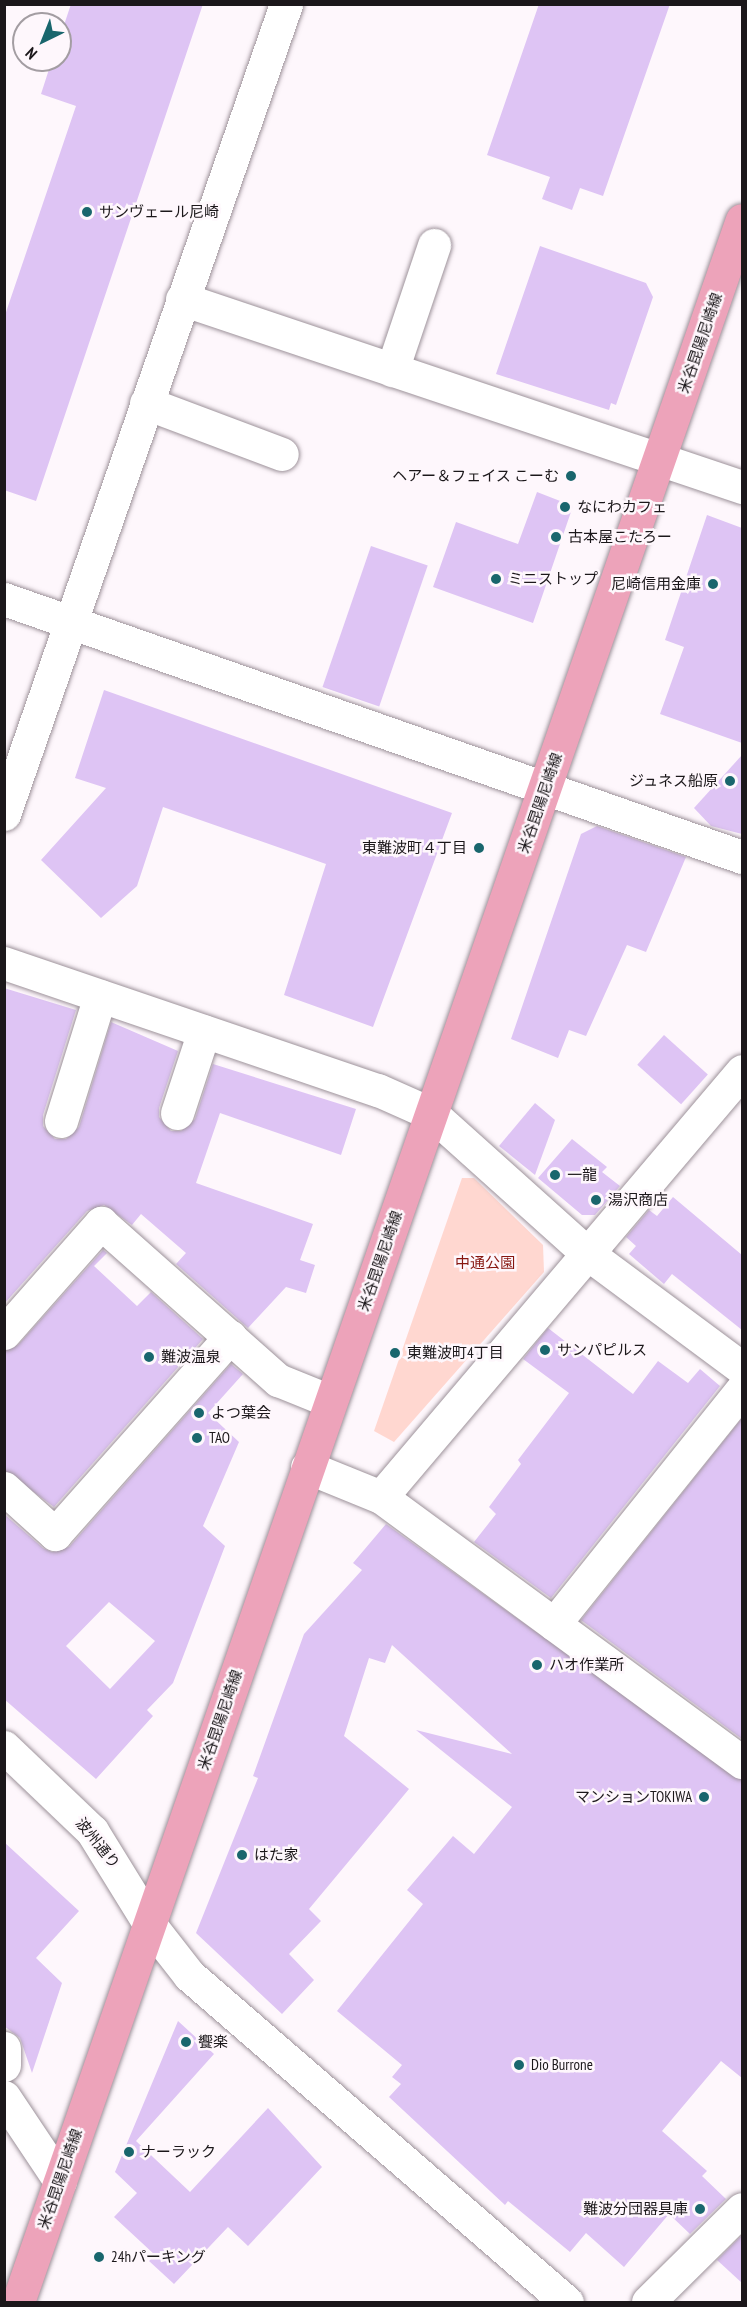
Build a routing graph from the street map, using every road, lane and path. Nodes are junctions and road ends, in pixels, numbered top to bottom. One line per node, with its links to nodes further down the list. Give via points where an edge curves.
1 (286, 4): 4 (street)
2 (742, 220): 8 (main road, 米谷昆陽尼崎線)
3 (435, 245): 5 (street)
4 (182, 299): 5 (street); 6 (street)
5 (392, 370): 8 (street)
6 (146, 403): 7 (street); 11 (street)
7 (282, 454)
8 (659, 459): 9 (street); 12 (main road, 米谷昆陽尼崎線)
9 (742, 487)
10 (4, 599): 11 (street)
11 (69, 623): 12 (street); 13 (street)
12 (546, 787): 14 (street); 20 (main road, 米谷昆陽尼崎線)
13 (4, 814)
14 (742, 857)
15 (4, 963): 16 (street)
16 (100, 996): 17 (street); 21 (street)
17 (204, 1031): 19 (street); 20 (street)
18 (742, 1071): 22 (street)
19 (177, 1113)
20 (432, 1114): 22 (street); 27 (main road, 米谷昆陽尼崎線)
21 (61, 1121)
22 (587, 1253): 25 (street); 30 (street)
23 (4, 1333): 24 (street, via 101,1223)
24 (230, 1337): 27 (street, via 278,1380); 29 (street, via 54,1534)
25 (742, 1368)
26 (742, 1389): 31 (street)
27 (330, 1401): 28 (main road, 米谷昆陽尼崎線)
28 (307, 1467): 30 (street); 34 (main road, 米谷昆陽尼崎線)
29 (4, 1488)
30 (381, 1497): 31 (street)
31 (554, 1623): 33 (street)
32 (4, 1748): 34 (street, 波州通り, via 92,1831)
33 (742, 1762)
34 (150, 1925): 38 (main road, 米谷昆陽尼崎線); 41 (street, 波州通り, via 189,1975)
35 (4, 2048): 36 (street)
36 (4, 2065)
37 (4, 2097): 38 (street)
38 (60, 2181): 40 (main road, 米谷昆陽尼崎線)
39 (742, 2209): 42 (street)
40 (18, 2302)
41 (567, 2302)
42 (648, 2302)

